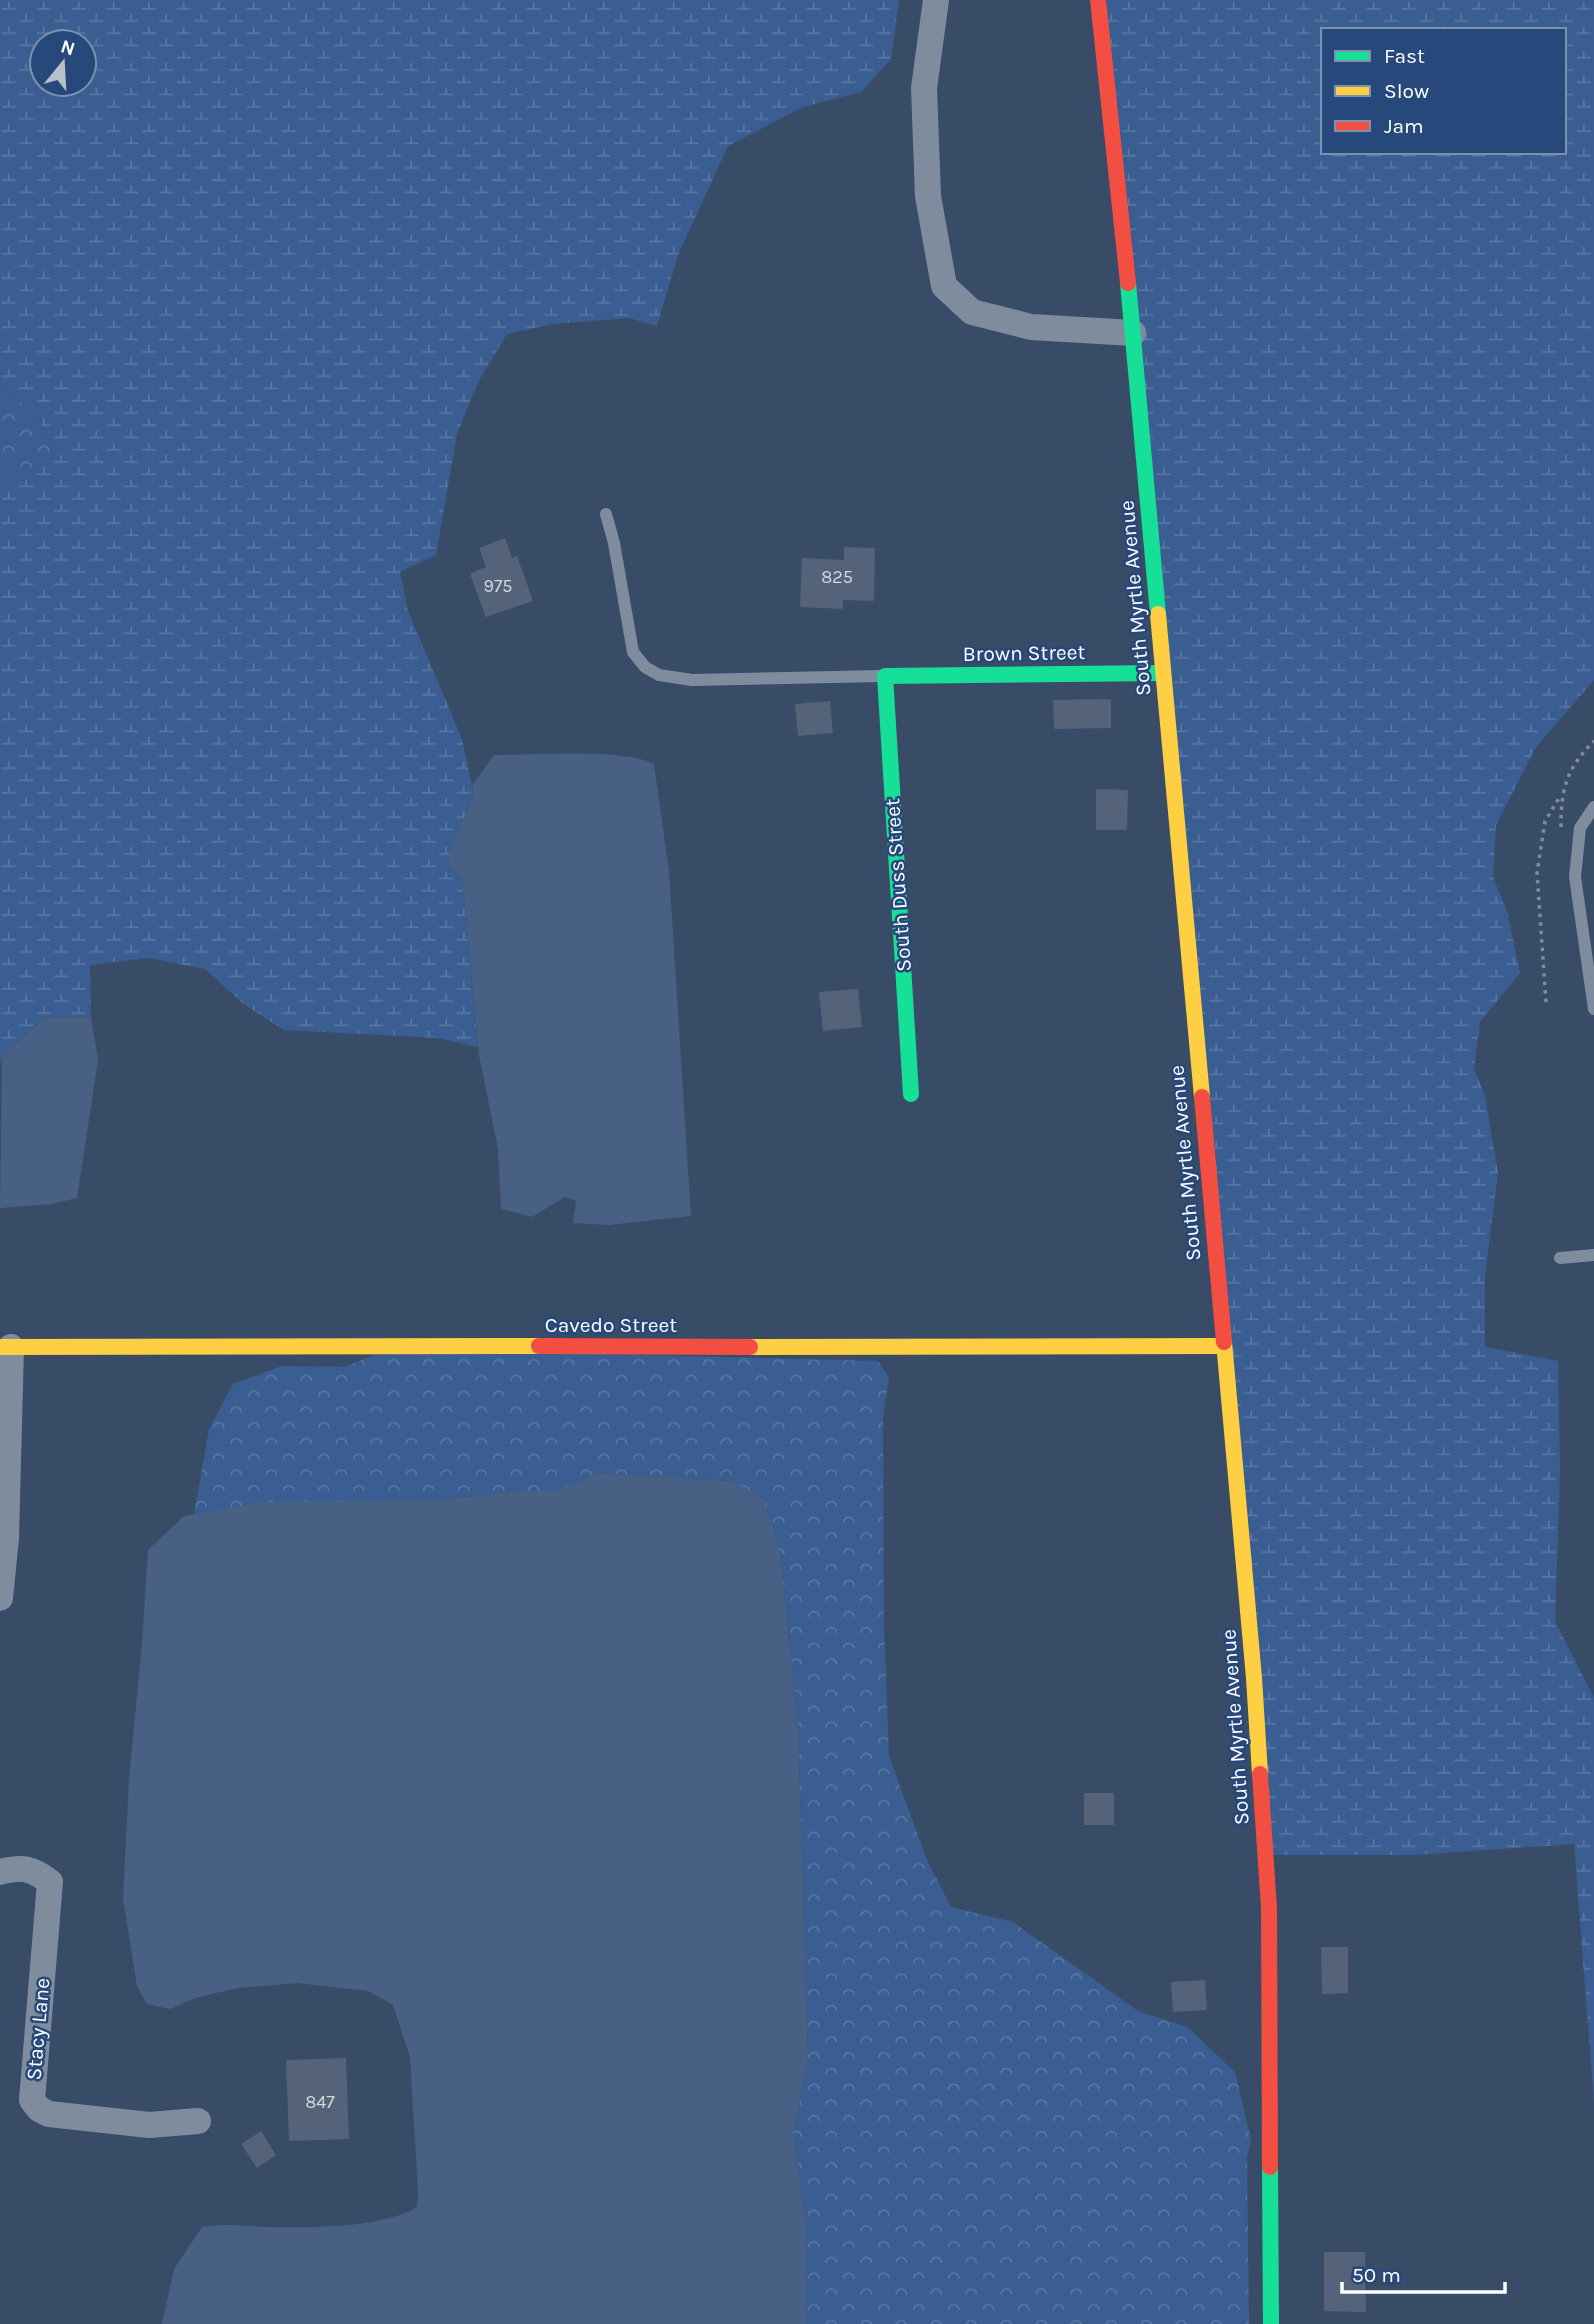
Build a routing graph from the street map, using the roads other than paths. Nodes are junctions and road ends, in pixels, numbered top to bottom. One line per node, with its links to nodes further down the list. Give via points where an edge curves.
1 (936, 0): 3 (street, via 924,88 928,196 944,286 972,312 1031,327)
2 (1098, 0): 3 (street, South Myrtle Avenue)
3 (1133, 333): 5 (street, South Myrtle Avenue)
4 (606, 514): 6 (lane, via 634,652 659,676 692,680)
5 (1163, 673): 6 (street, Brown Street); 12 (street, South Myrtle Avenue)
6 (885, 676): 9 (street, South Duss Street)
7 (1594, 807): 8 (lane, via 1580,828 1576,877)
8 (1594, 1009)
9 (911, 1094)
10 (1594, 1255): 11 (lane)
11 (1560, 1258)
12 (1222, 1346): 13 (street, Cavedo Street); 17 (street, South Myrtle Avenue, via 1254,1678 1269,1908)
13 (6, 1347): 14 (street, via 6,1538)
14 (0, 1598)
15 (0, 1872): 16 (street, Stacy Lane, via 26,1867 50,1882 35,2105 49,2114 149,2125)
16 (198, 2121)
17 (1271, 2324)

